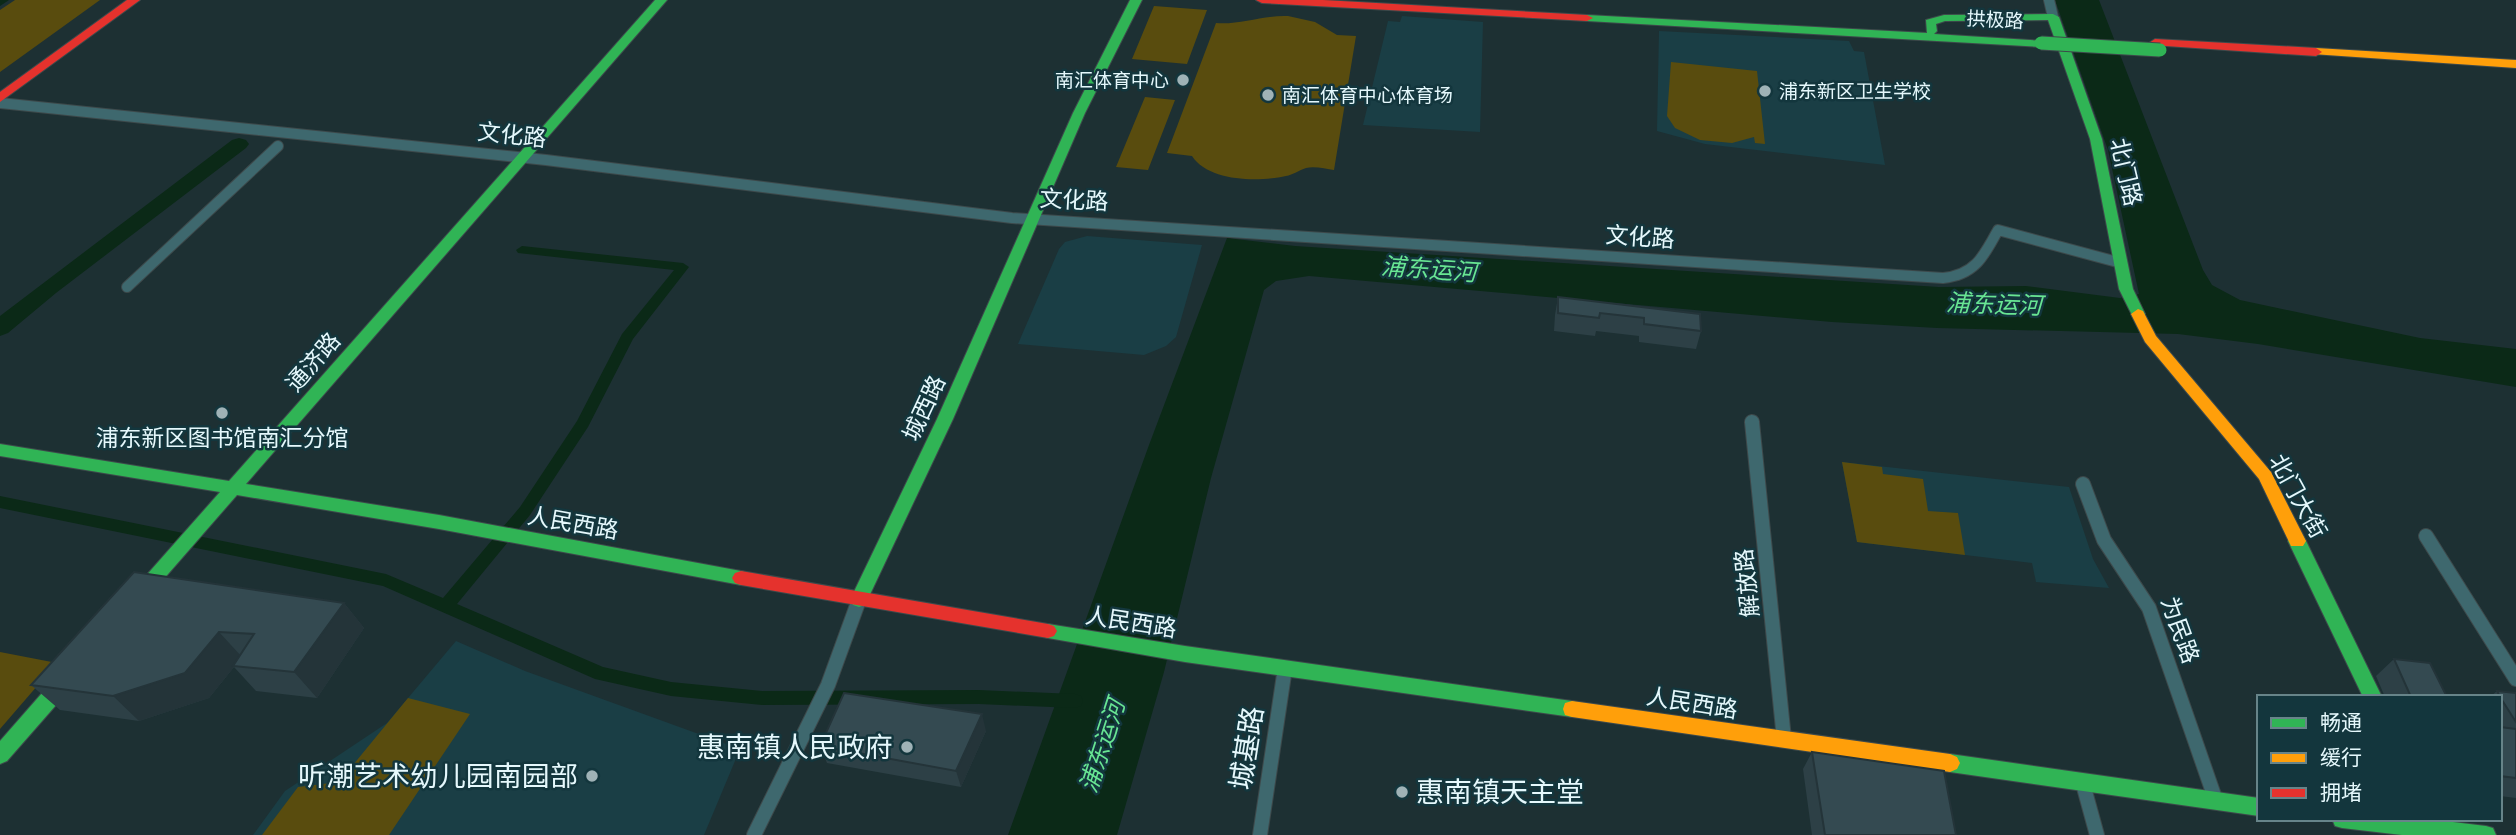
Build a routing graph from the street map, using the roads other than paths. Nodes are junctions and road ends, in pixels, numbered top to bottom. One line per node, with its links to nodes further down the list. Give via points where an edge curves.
1 (121, 0): 15 (street)
2 (134, 0): 16 (street)
3 (662, 0): 18 (street, 通济路)
4 (1136, 0): 19 (street, 城西路)
5 (1262, 0): 8 (street, 拱极路)
6 (1384, 0): 8 (street, 拱极路)
7 (2049, 0): 9 (street, 北门路)
8 (1494, 7): 10 (street, 拱极路); 11 (street, 拱极路)
9 (2053, 17): 10 (street, via 1944,18 1930,22); 20 (street, 北门路, via 2096,139)
10 (1930, 31): 11 (street, 拱极路)
11 (2039, 40): 12 (street, 拱极路)
12 (2157, 46): 13 (street, 拱极路); 14 (street, 拱极路)
13 (2516, 64)
14 (2516, 70)
15 (0, 88)
16 (0, 101): 18 (street, 文化路)
17 (278, 146): 21 (street)
18 (523, 158): 19 (street, 文化路); 26 (street, 通济路)
19 (1033, 219): 20 (street, 文化路, via 1943,278 1966,275 1977,268 1998,230); 28 (street, 城西路)
20 (2121, 263): 22 (street, 北门路, via 2126,289)
21 (127, 287)
22 (2150, 338): 34 (street, 北门大街, via 2265,475)
23 (1752, 422): 35 (street, 解放路)
24 (0, 450): 26 (street, 人民西路)
25 (2083, 484): 38 (street, 为民路, via 2104,540 2149,608)
26 (231, 490): 28 (street, 人民西路, via 459,526); 29 (street, 通济路)
27 (2426, 536): 32 (street)
28 (859, 600): 30 (street, 人民西路); 33 (street, 城西路)
29 (128, 608)
30 (1285, 668): 35 (street, 人民西路); 43 (street, 城基路)
31 (73, 671): 36 (street)
32 (2516, 679)
33 (828, 685): 42 (street, 城西路)
34 (2372, 695)
35 (1784, 739): 37 (street, 人民西路)
36 (0, 755)
37 (2083, 784): 38 (street, 人民西路); 44 (street)
38 (2216, 801): 39 (street, 人民西路)
39 (2257, 807)
40 (2361, 821): 41 (street)
41 (2435, 829): 45 (street)
42 (754, 835)
43 (1260, 835)
44 (2097, 835)
45 (2486, 835)

